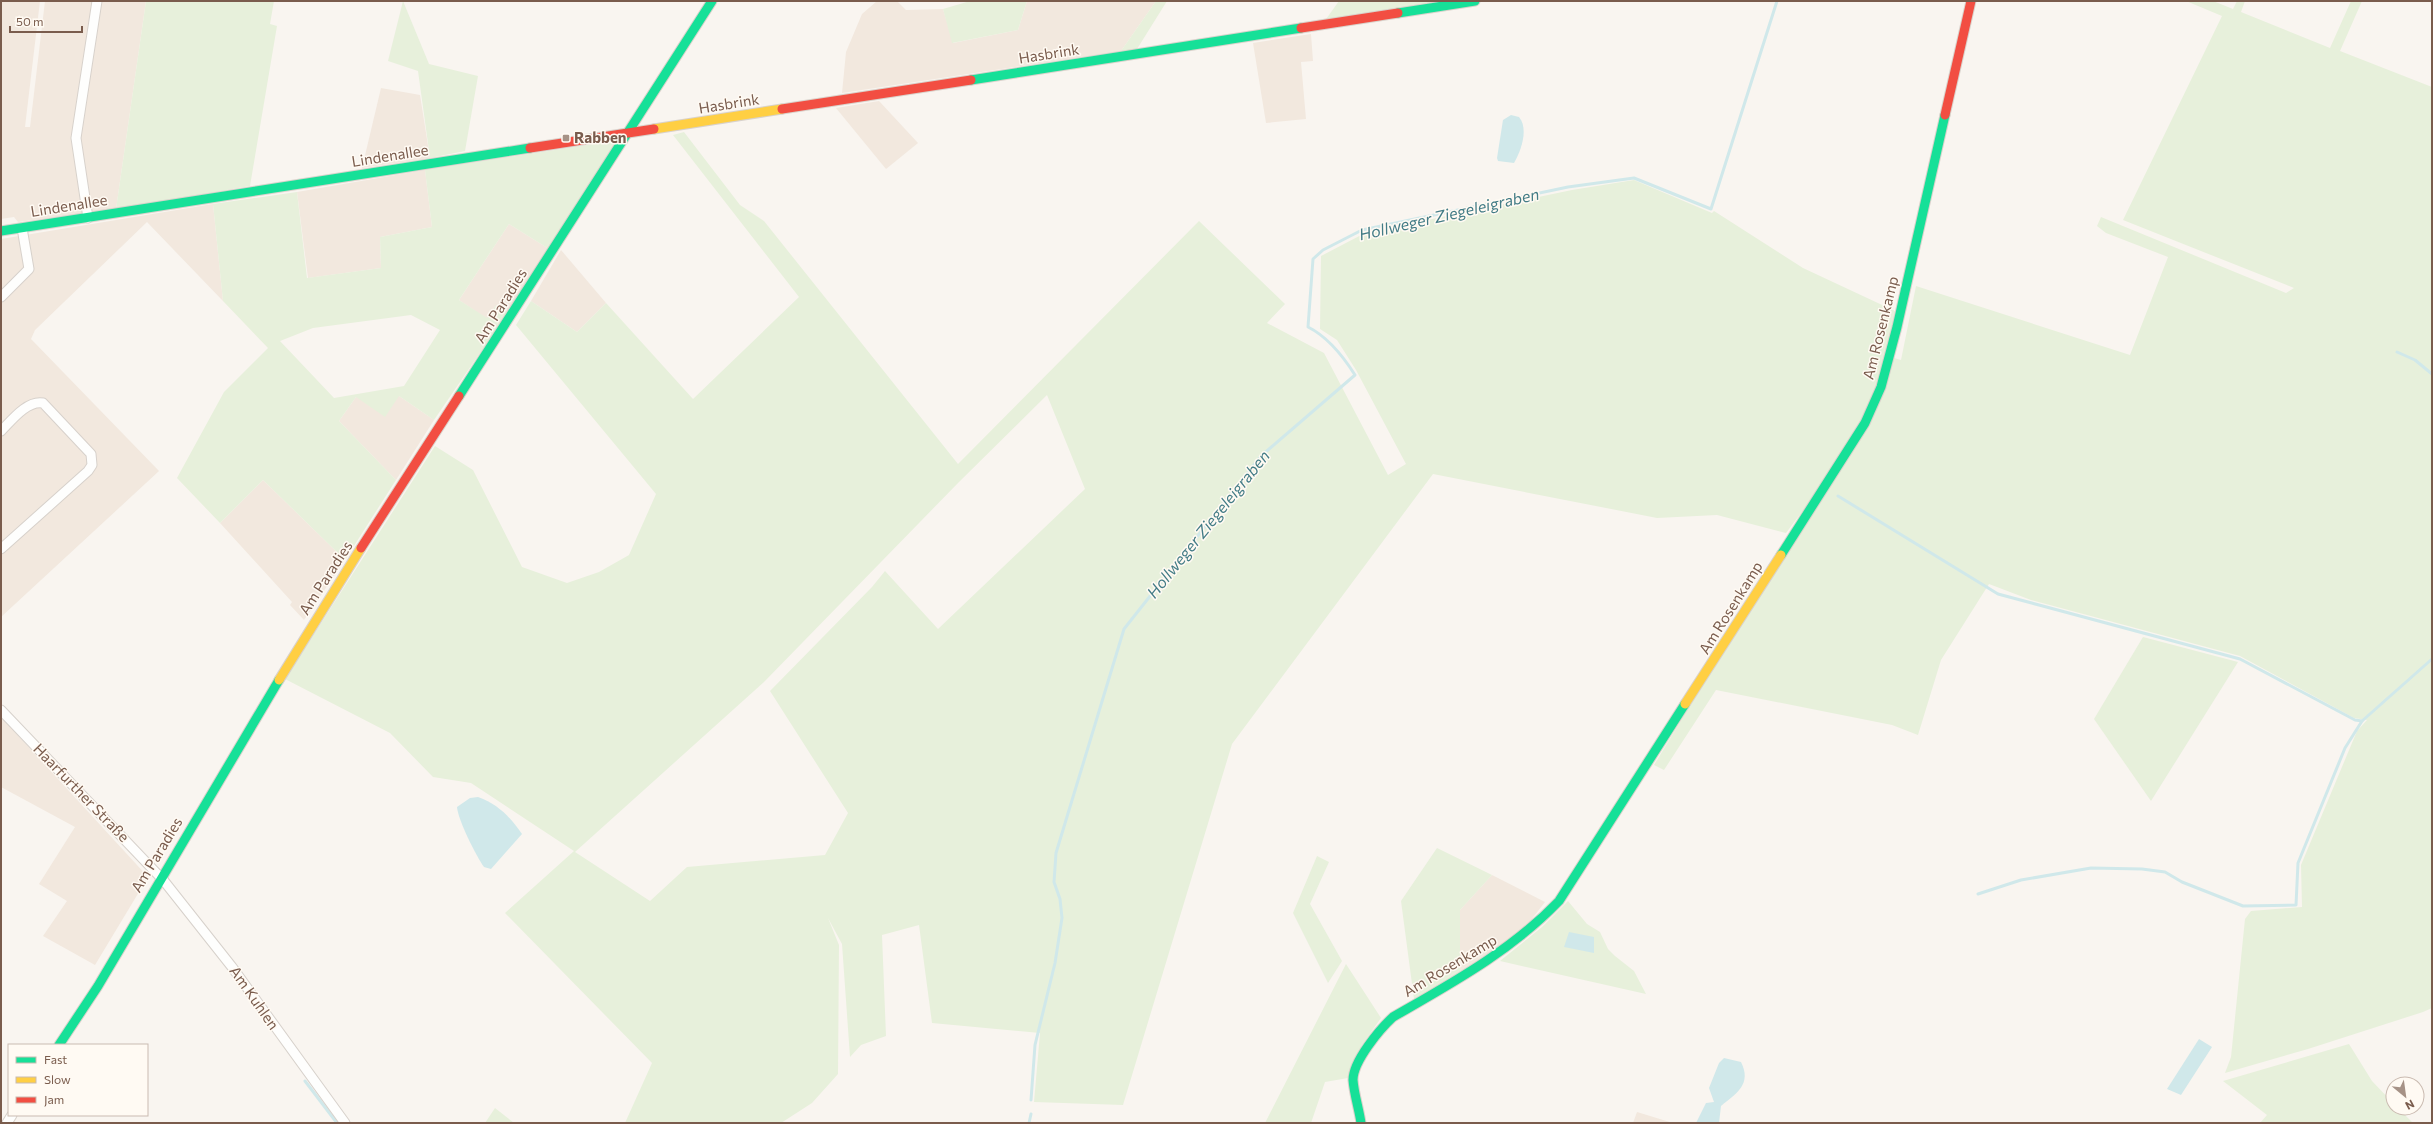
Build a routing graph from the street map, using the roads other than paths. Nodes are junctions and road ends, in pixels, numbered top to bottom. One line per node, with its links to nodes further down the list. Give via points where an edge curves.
1 (97, 1): 6 (street, via 76,138)
2 (712, 1): 5 (street)
3 (1475, 1): 5 (street, Hasbrink)
4 (1971, 1): 16 (street, Am Rosenkamp, via 1897,327 1881,387 1865,423 1559,901 1506,950 1393,1017 1371,1040 1353,1078)
5 (627, 134): 6 (street, Lindenallee); 13 (street, Am Paradies, via 325,605)
6 (88, 218): 7 (street, Lindenallee)
7 (22, 228): 8 (street, Lindenallee); 9 (street, via 29,269)
8 (1, 231)
9 (1, 297)
10 (1, 431): 11 (street, via 26,408 35,402 42,403 93,459 88,471)
11 (1, 549)
12 (1, 710): 13 (street, Haarfurther Straße)
13 (160, 877): 14 (street, Am Paradies, via 98,986); 15 (street, Am Kuhlen, via 232,967)
14 (60, 1044)
15 (345, 1123)
16 (1361, 1123)

